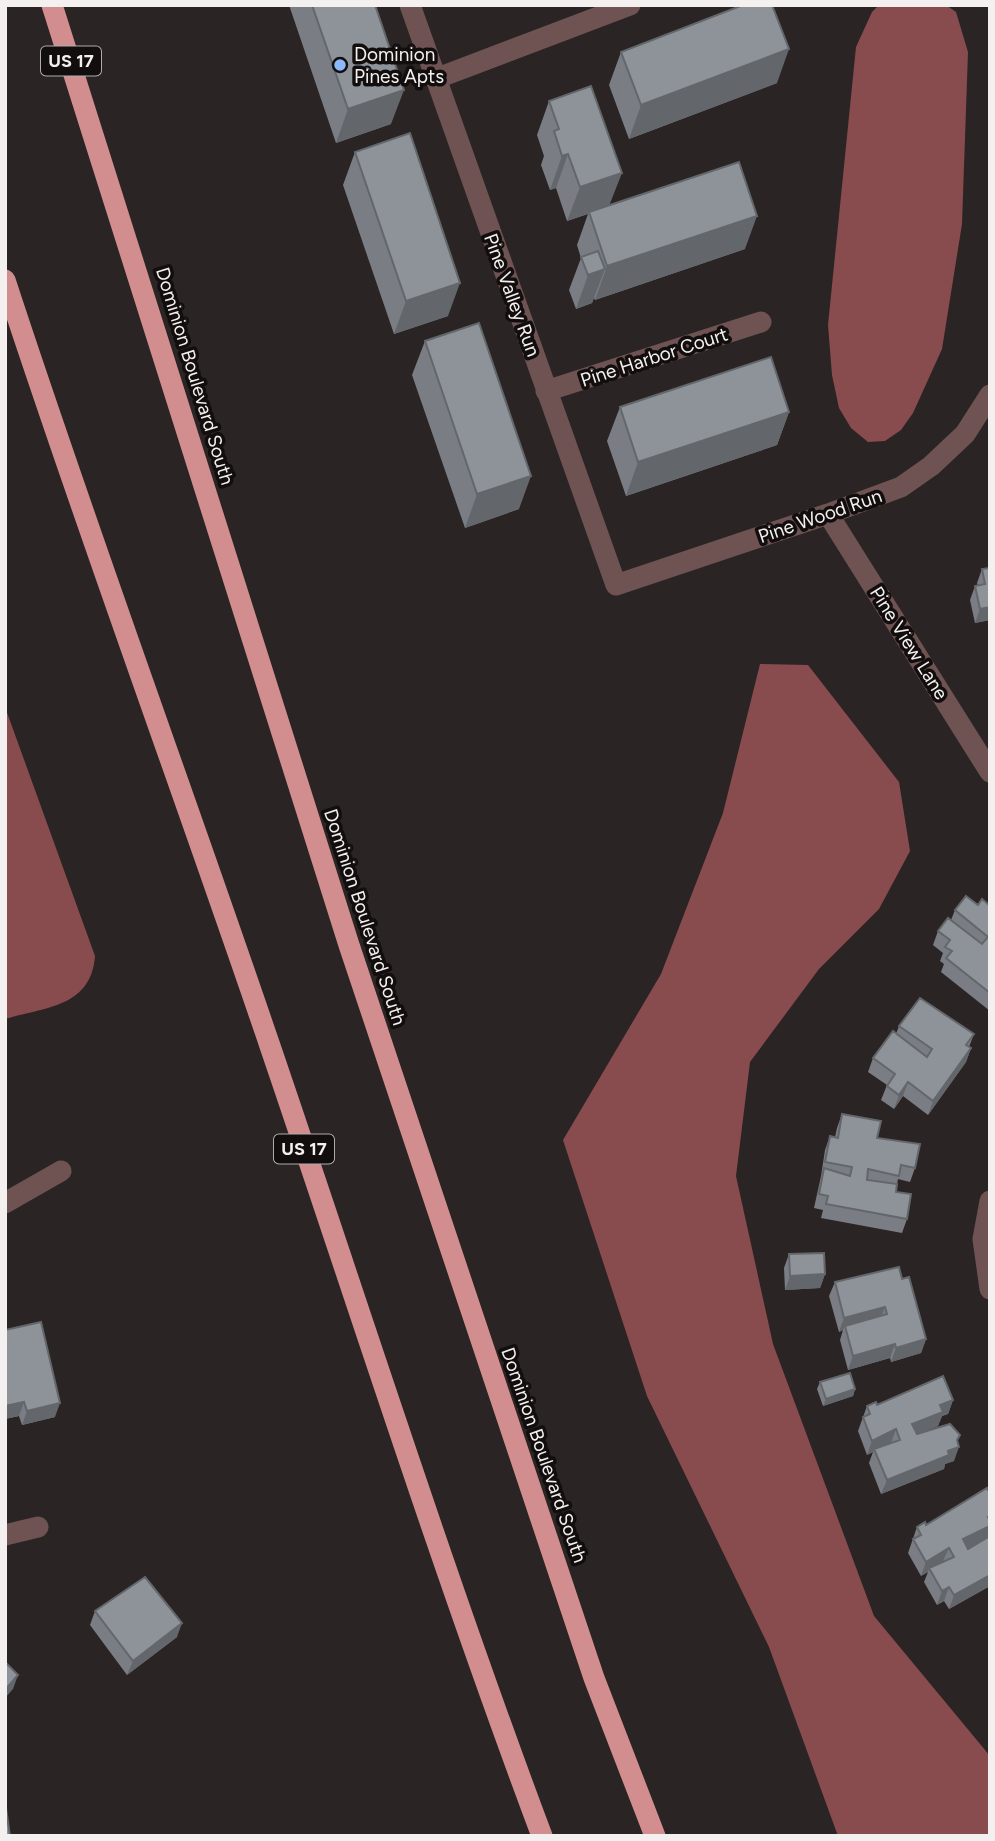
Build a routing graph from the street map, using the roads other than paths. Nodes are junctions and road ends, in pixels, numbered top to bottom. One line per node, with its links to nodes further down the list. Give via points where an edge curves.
1 (52, 5): 6 (highway, Dominion Boulevard South / US 17)
2 (66, 5): 6 (highway)
3 (410, 5): 5 (street, Pine Valley Run)
4 (630, 5): 5 (street)
5 (435, 79): 10 (street, Pine Valley Run)
6 (89, 116): 23 (highway, Dominion Boulevard South / US 17, via 349,945 594,1678)
7 (5, 279): 12 (highway)
8 (5, 314): 12 (highway)
9 (761, 322): 10 (street, Pine Harbor Court)
10 (547, 391): 14 (street, Pine Valley Run)
11 (990, 395): 13 (street, Pine Wood Run, via 965,434 931,466 891,491)
12 (65, 462): 22 (highway, US 17, via 270,1045 483,1678)
13 (828, 514): 14 (street, Pine Wood Run); 15 (street, Pine View Lane)
14 (616, 585)
15 (990, 772)
16 (61, 1171): 18 (street)
17 (990, 1201): 19 (street, via 983,1239)
18 (5, 1203)
19 (990, 1289)
20 (38, 1527): 21 (street)
21 (5, 1535)
22 (542, 1836)
23 (654, 1836)

